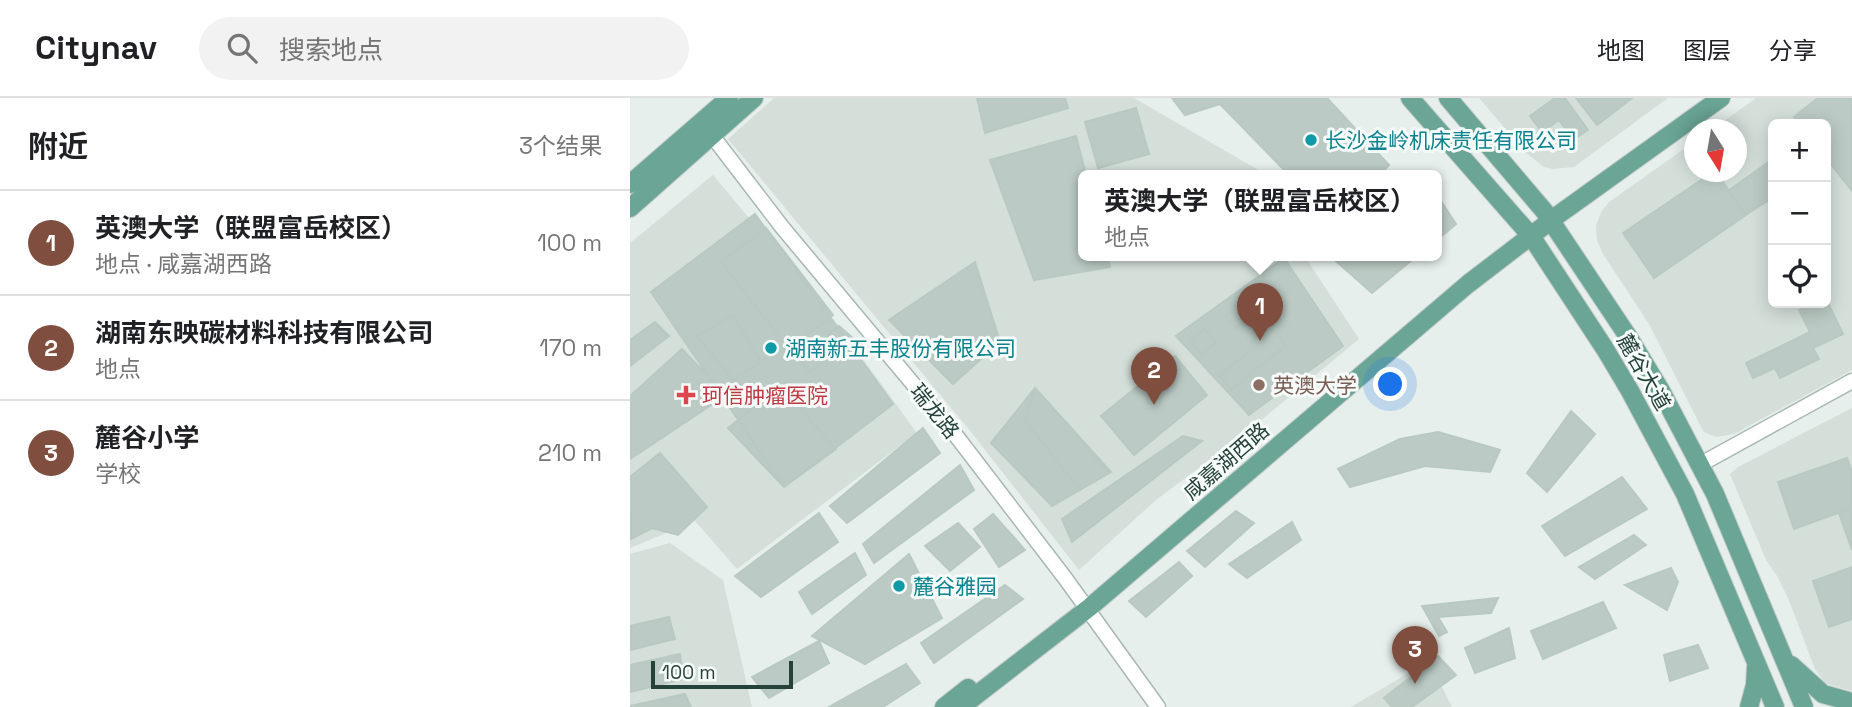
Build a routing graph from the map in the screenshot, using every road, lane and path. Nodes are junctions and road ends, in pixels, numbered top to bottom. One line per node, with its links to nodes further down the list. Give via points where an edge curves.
1 (729, 98): 7 (main road)
2 (754, 98): 7 (main road)
3 (1410, 98): 11 (main road, 麓谷大道)
4 (1448, 98): 10 (main road, 麓谷大道)
5 (1701, 98): 10 (main road, 咸嘉湖西路)
6 (1721, 98): 10 (main road, 咸嘉湖西路)
7 (705, 132): 8 (main road); 9 (main road); 14 (street, 瑞龙路, via 954,433)
8 (630, 184)
9 (630, 208)
10 (1548, 216): 11 (main road, 咸嘉湖西路); 13 (main road, 麓谷大道, via 1629,338)
11 (1527, 232): 14 (main road, 咸嘉湖西路); 16 (main road, 麓谷大道, via 1624,380 1685,494)
12 (1852, 381): 13 (street)
13 (1701, 464): 15 (main road, 麓谷大道)
14 (1082, 607): 18 (main road, 咸嘉湖西路); 19 (main road, 咸嘉湖西路); 20 (street, 瑞龙路); 21 (street, 瑞龙路)
15 (1783, 655): 17 (main road, via 1823,694); 24 (main road, 麓谷大道)
16 (1757, 664): 22 (main road); 23 (main road, 麓谷大道)
17 (1852, 702)
18 (944, 707)
19 (961, 707)
20 (1150, 707)
21 (1158, 707)
22 (1749, 707)
23 (1776, 707)
24 (1804, 707)

